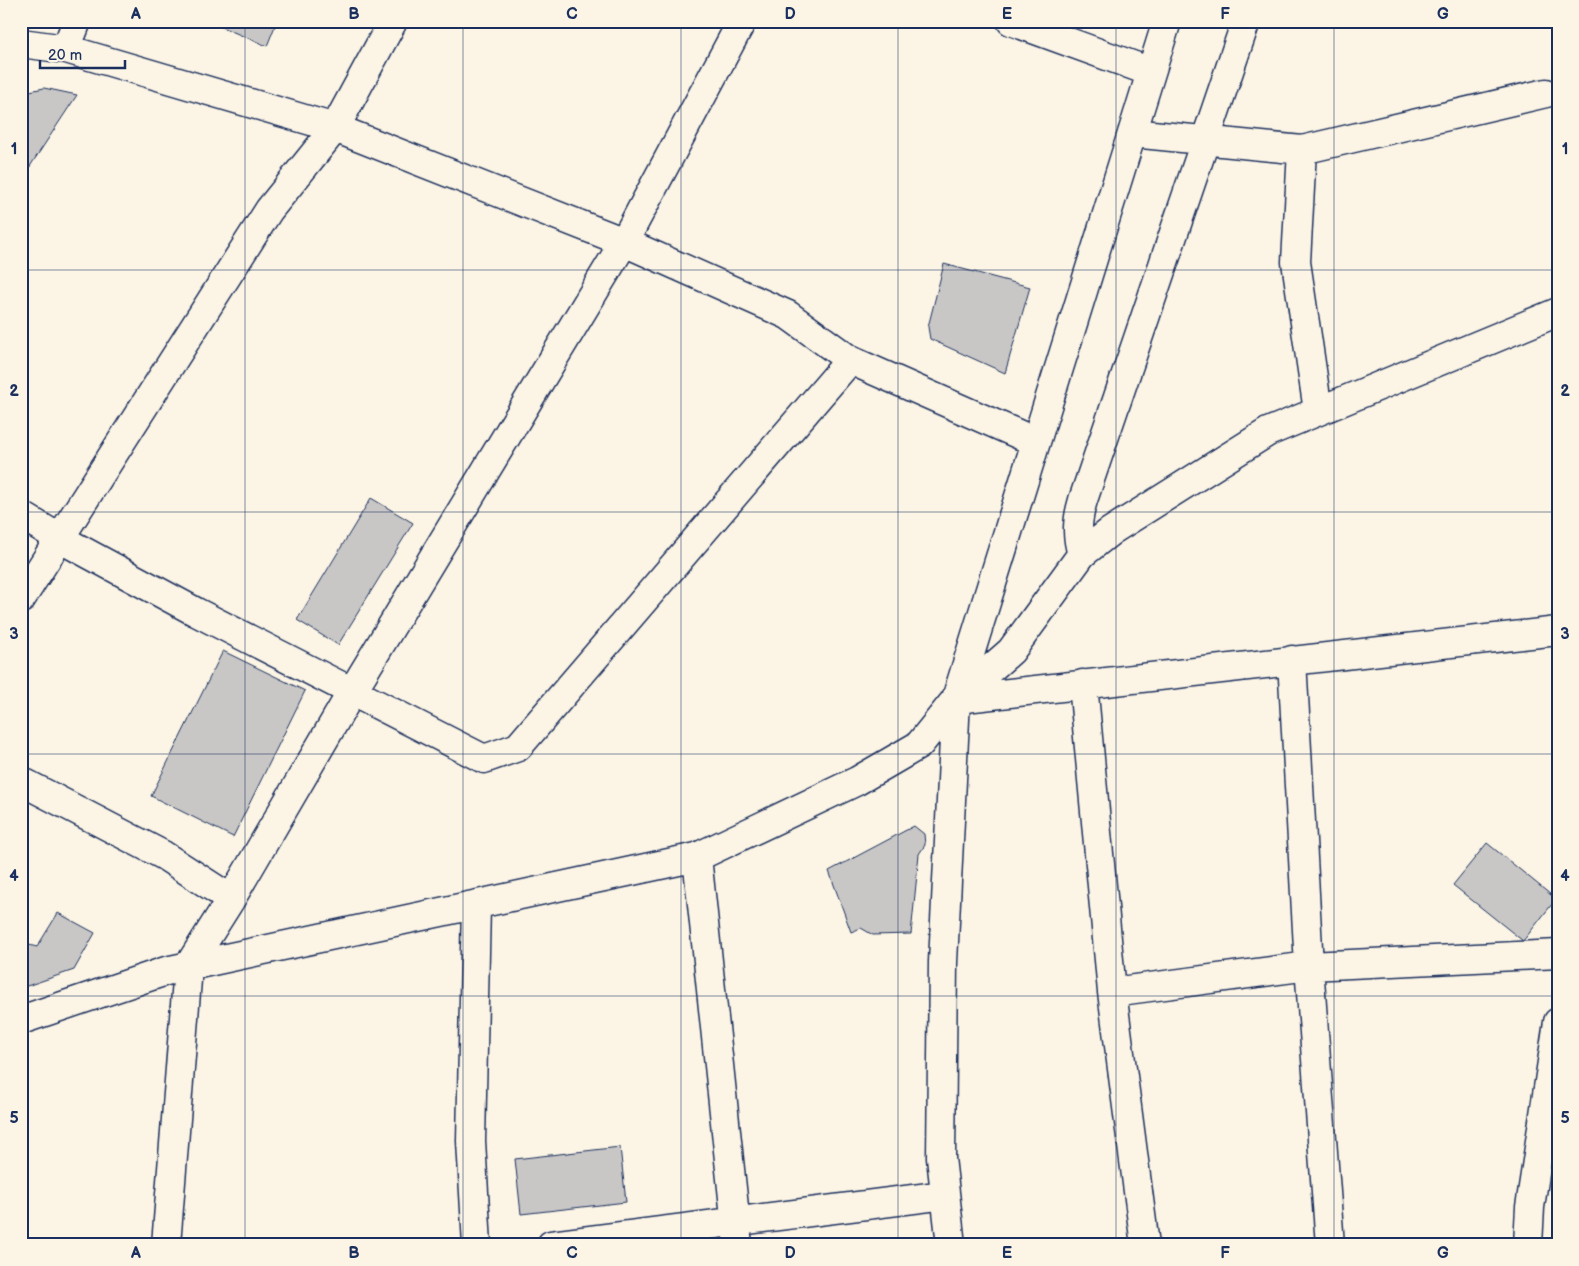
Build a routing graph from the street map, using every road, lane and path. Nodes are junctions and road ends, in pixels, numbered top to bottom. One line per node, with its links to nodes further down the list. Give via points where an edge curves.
1 (77, 21): 8 (street)
2 (393, 21): 11 (street)
3 (742, 21): 15 (street)
4 (1011, 21): 9 (street)
5 (1167, 21): 9 (street)
6 (1246, 21): 13 (street)
7 (21, 43): 8 (street)
8 (66, 49): 11 (street)
9 (1151, 72): 12 (street)
10 (1546, 93): 14 (street)
11 (334, 128): 15 (street); 21 (street, via 270,210)
12 (1132, 133): 13 (street); 19 (street)
13 (1205, 140): 14 (street); 22 (street, via 1080,509 1077,534)
14 (1302, 150): 18 (street, via 1296,262)
15 (624, 242): 17 (street, via 788,315); 27 (street)
16 (1558, 312): 18 (street)
17 (850, 360): 19 (street); 27 (street, via 518,747 484,759)
18 (1318, 411): 22 (street, via 1268,432 1112,531)
19 (1036, 442): 28 (street)
20 (21, 515): 21 (street)
21 (59, 538): 23 (street); 27 (street, via 196,612)
22 (1082, 554): 28 (street, via 1011,651)
23 (21, 599)
24 (1558, 631): 25 (street)
25 (1292, 660): 26 (street); 34 (street)
26 (1083, 684): 28 (street); 36 (street)
27 (353, 690): 31 (street)
28 (956, 699): 30 (street, via 919,745 857,781); 39 (street, via 943,962 941,1158)
29 (21, 780): 31 (street, via 163,855)
30 (696, 857): 32 (street); 40 (street)
31 (231, 899): 35 (street)
32 (476, 905): 35 (street); 42 (street, via 471,1141)
33 (1558, 954): 34 (street)
34 (1310, 966): 36 (street); 46 (street)
35 (188, 967): 37 (street, via 166,971); 41 (street)
36 (1112, 992): 45 (street)
37 (21, 1020)
38 (1558, 1022): 47 (street, via 1530,1207)
39 (945, 1195): 40 (street); 44 (street)
40 (737, 1234): 43 (street)
41 (166, 1245)
42 (477, 1245)
43 (550, 1245)
44 (951, 1245)
45 (1145, 1245)
46 (1330, 1245)
47 (1528, 1245)

